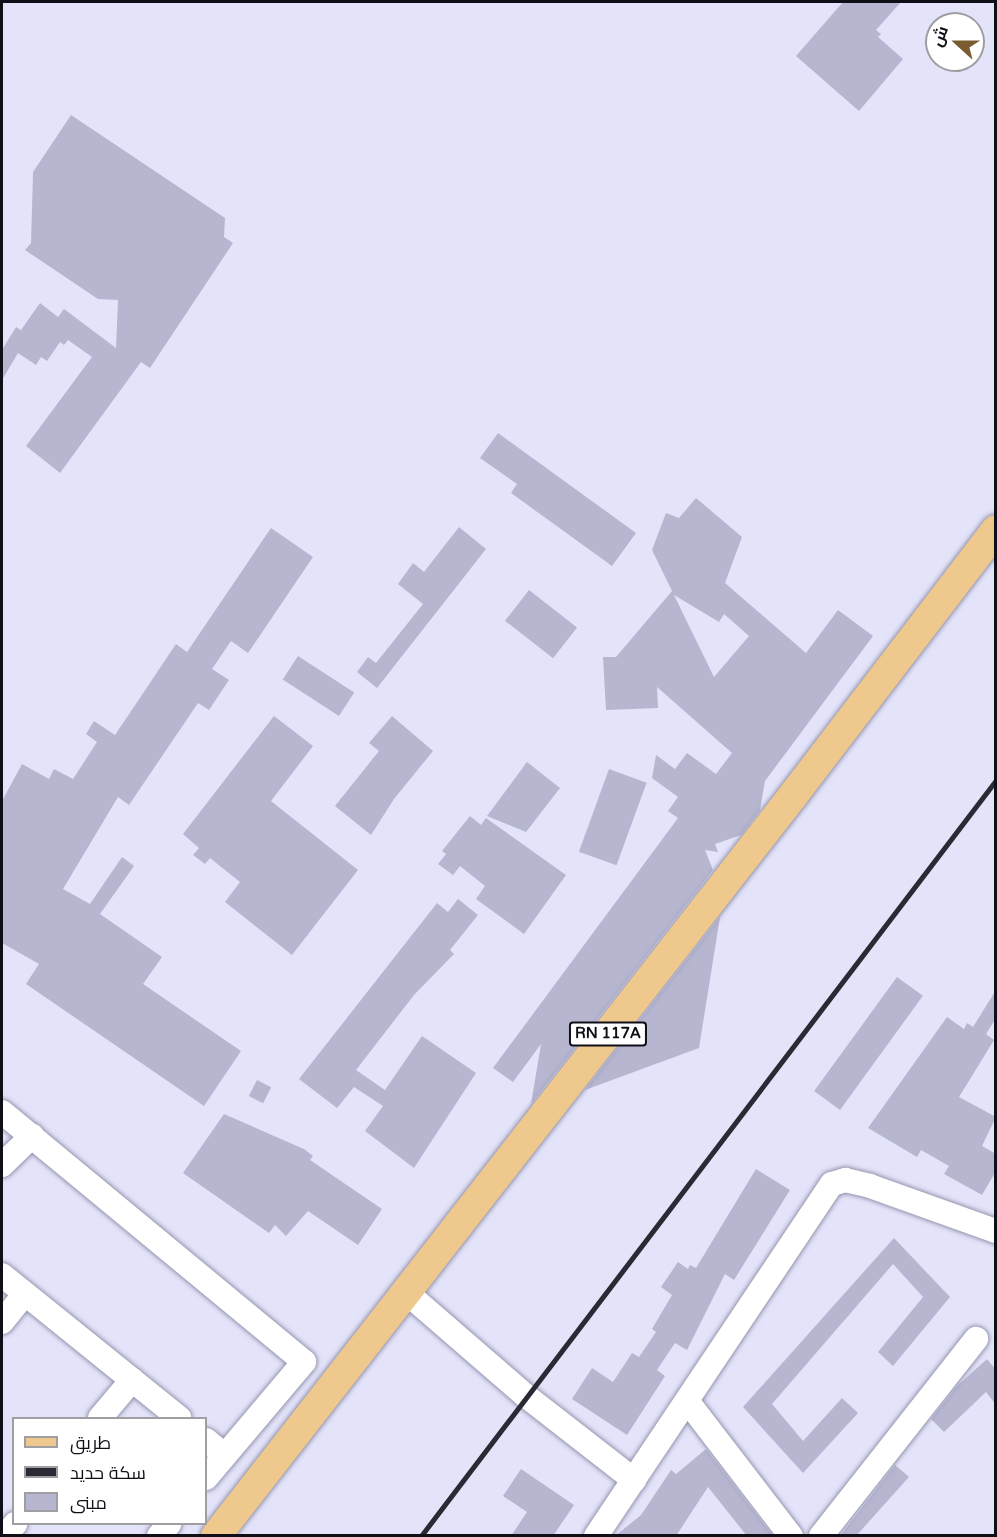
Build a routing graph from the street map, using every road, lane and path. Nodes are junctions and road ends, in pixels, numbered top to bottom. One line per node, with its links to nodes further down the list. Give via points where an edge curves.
1 (996, 530): 7 (main road, RN 117A)
2 (2, 1112): 3 (street)
3 (32, 1136): 4 (street); 11 (street)
4 (2, 1165)
5 (996, 1231): 14 (street, via 870,1186 845,1180 832,1184 819,1197)
6 (2, 1275): 8 (street)
7 (407, 1293): 13 (main road, RN 117A); 20 (street, via 526,1395)
8 (25, 1294): 9 (street); 12 (street)
9 (2, 1322)
10 (976, 1339): 24 (street)
11 (304, 1362): 13 (street); 18 (street)
12 (132, 1380): 15 (street); 16 (street)
13 (334, 1385): 21 (main road, RN 117A)
14 (688, 1402): 20 (street); 23 (street)
15 (102, 1417)
16 (177, 1417)
17 (207, 1441): 18 (street)
18 (224, 1455): 19 (street)
19 (207, 1477)
20 (634, 1480): 22 (street)
21 (216, 1536)
22 (596, 1536)
23 (791, 1536)
24 (821, 1536)

